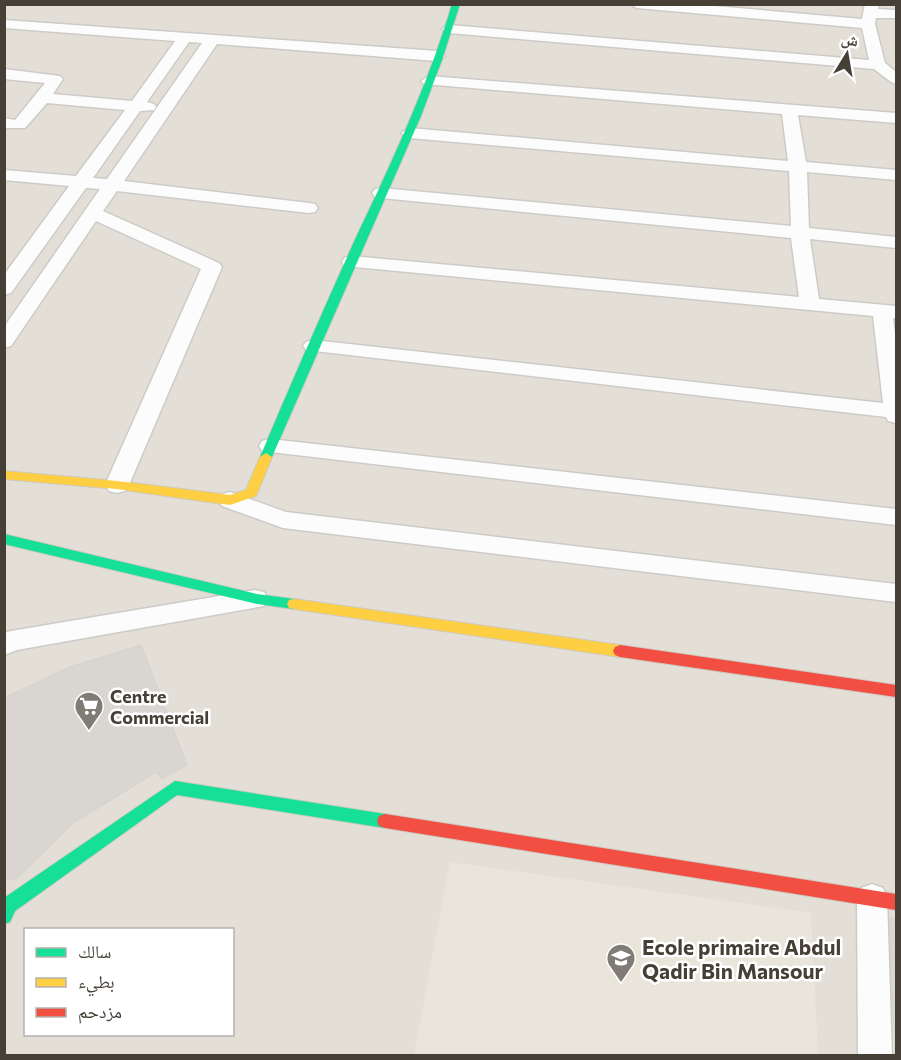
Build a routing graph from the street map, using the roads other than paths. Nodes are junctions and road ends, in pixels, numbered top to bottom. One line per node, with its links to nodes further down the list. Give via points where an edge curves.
1 (456, 4): 6 (street)
2 (636, 4): 3 (street)
3 (870, 14): 4 (street); 10 (street)
4 (897, 14)
5 (4, 24): 7 (street)
6 (449, 29): 9 (street); 10 (street)
7 (185, 38): 8 (street); 15 (street)
8 (212, 40): 9 (street); 17 (street)
9 (437, 56): 13 (street)
10 (878, 65): 12 (street)
11 (4, 74): 14 (street, via 55,79)
12 (897, 79)
13 (429, 81): 16 (street); 20 (street)
14 (43, 98): 15 (street); 19 (street, via 19,125)
15 (136, 106): 17 (street); 24 (street)
16 (789, 108): 18 (street); 21 (street)
17 (165, 109): 25 (street)
18 (897, 118)
19 (4, 123)
20 (409, 133): 21 (street); 26 (street)
21 (798, 168): 23 (street); 29 (street)
22 (4, 175): 24 (street)
23 (897, 175)
24 (81, 183): 25 (street); 32 (street)
25 (113, 185): 27 (street); 28 (street)
26 (381, 193): 29 (street); 31 (street)
27 (309, 208)
28 (94, 213): 33 (street); 42 (street, via 212,267)
29 (801, 234): 30 (street); 34 (street)
30 (897, 242)
31 (351, 262): 34 (street); 37 (street)
32 (5, 288): 33 (street)
33 (40, 291): 36 (street)
34 (810, 304): 35 (street)
35 (889, 312): 38 (street)
36 (4, 342)
37 (313, 346): 38 (street); 40 (street)
38 (896, 411): 39 (street)
39 (897, 416)
40 (270, 447): 43 (street, via 251,493); 44 (street)
41 (4, 474): 42 (street)
42 (117, 485): 43 (street)
43 (230, 500): 46 (street, via 284,520)
44 (897, 517)
45 (4, 538): 47 (street)
46 (897, 593)
47 (257, 599): 48 (street); 49 (street)
48 (4, 645)
49 (897, 691)
50 (884, 900): 51 (street, via 175,788 9,905); 52 (street)
51 (4, 916)
52 (875, 1056)

